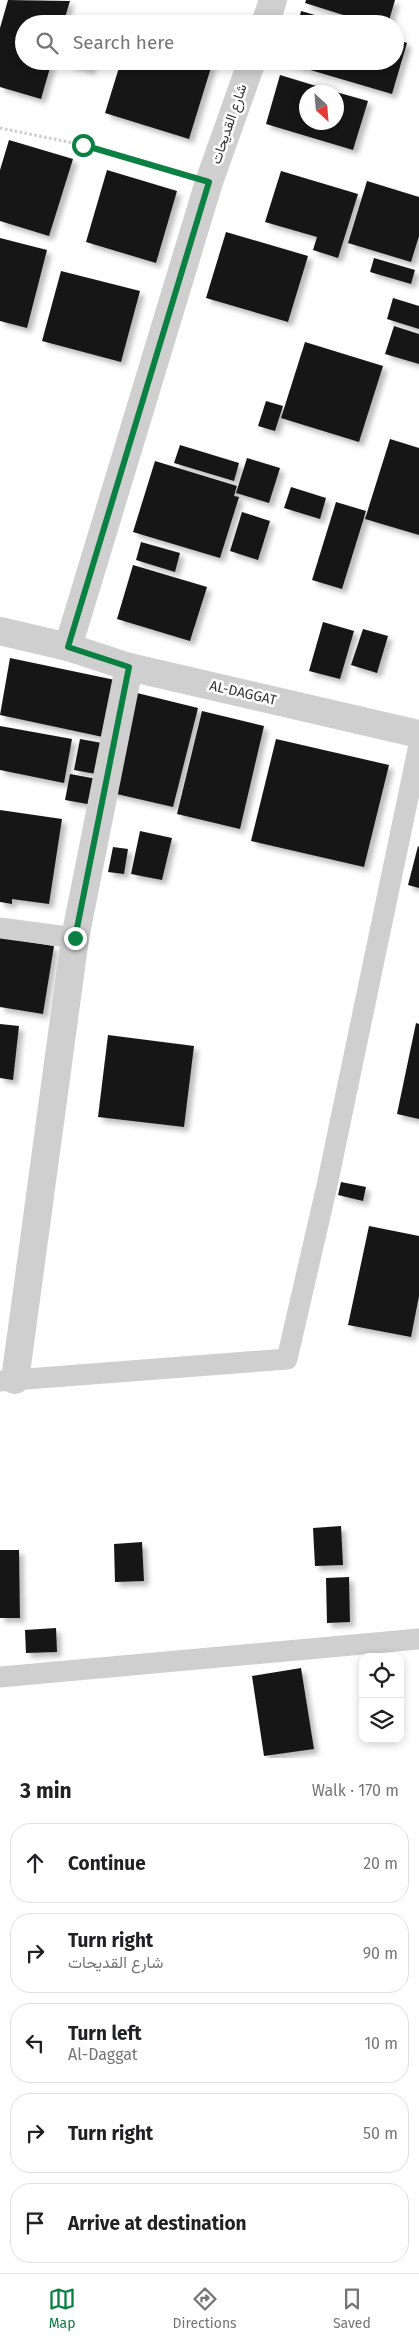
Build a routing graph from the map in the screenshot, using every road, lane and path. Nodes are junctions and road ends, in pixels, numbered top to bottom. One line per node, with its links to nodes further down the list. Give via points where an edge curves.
1 (273, 0): 2 (street)
2 (268, 15)
3 (249, 70): 5 (street, شارع القديحات)
4 (0, 128): 5 (path, via 83,145)
5 (209, 182): 7 (street, شارع القديحات)
6 (0, 632): 7 (street, AL-DAGGAT)
7 (68, 647): 8 (street, AL-DAGGAT)
8 (129, 667): 9 (street, AL-DAGGAT); 12 (street)
9 (419, 734)
10 (419, 745): 13 (lane, via 287,1360)
11 (0, 928): 12 (lane)
12 (75, 938): 13 (street)
13 (7, 1380)
14 (419, 1639): 15 (lane)
15 (0, 1677)

